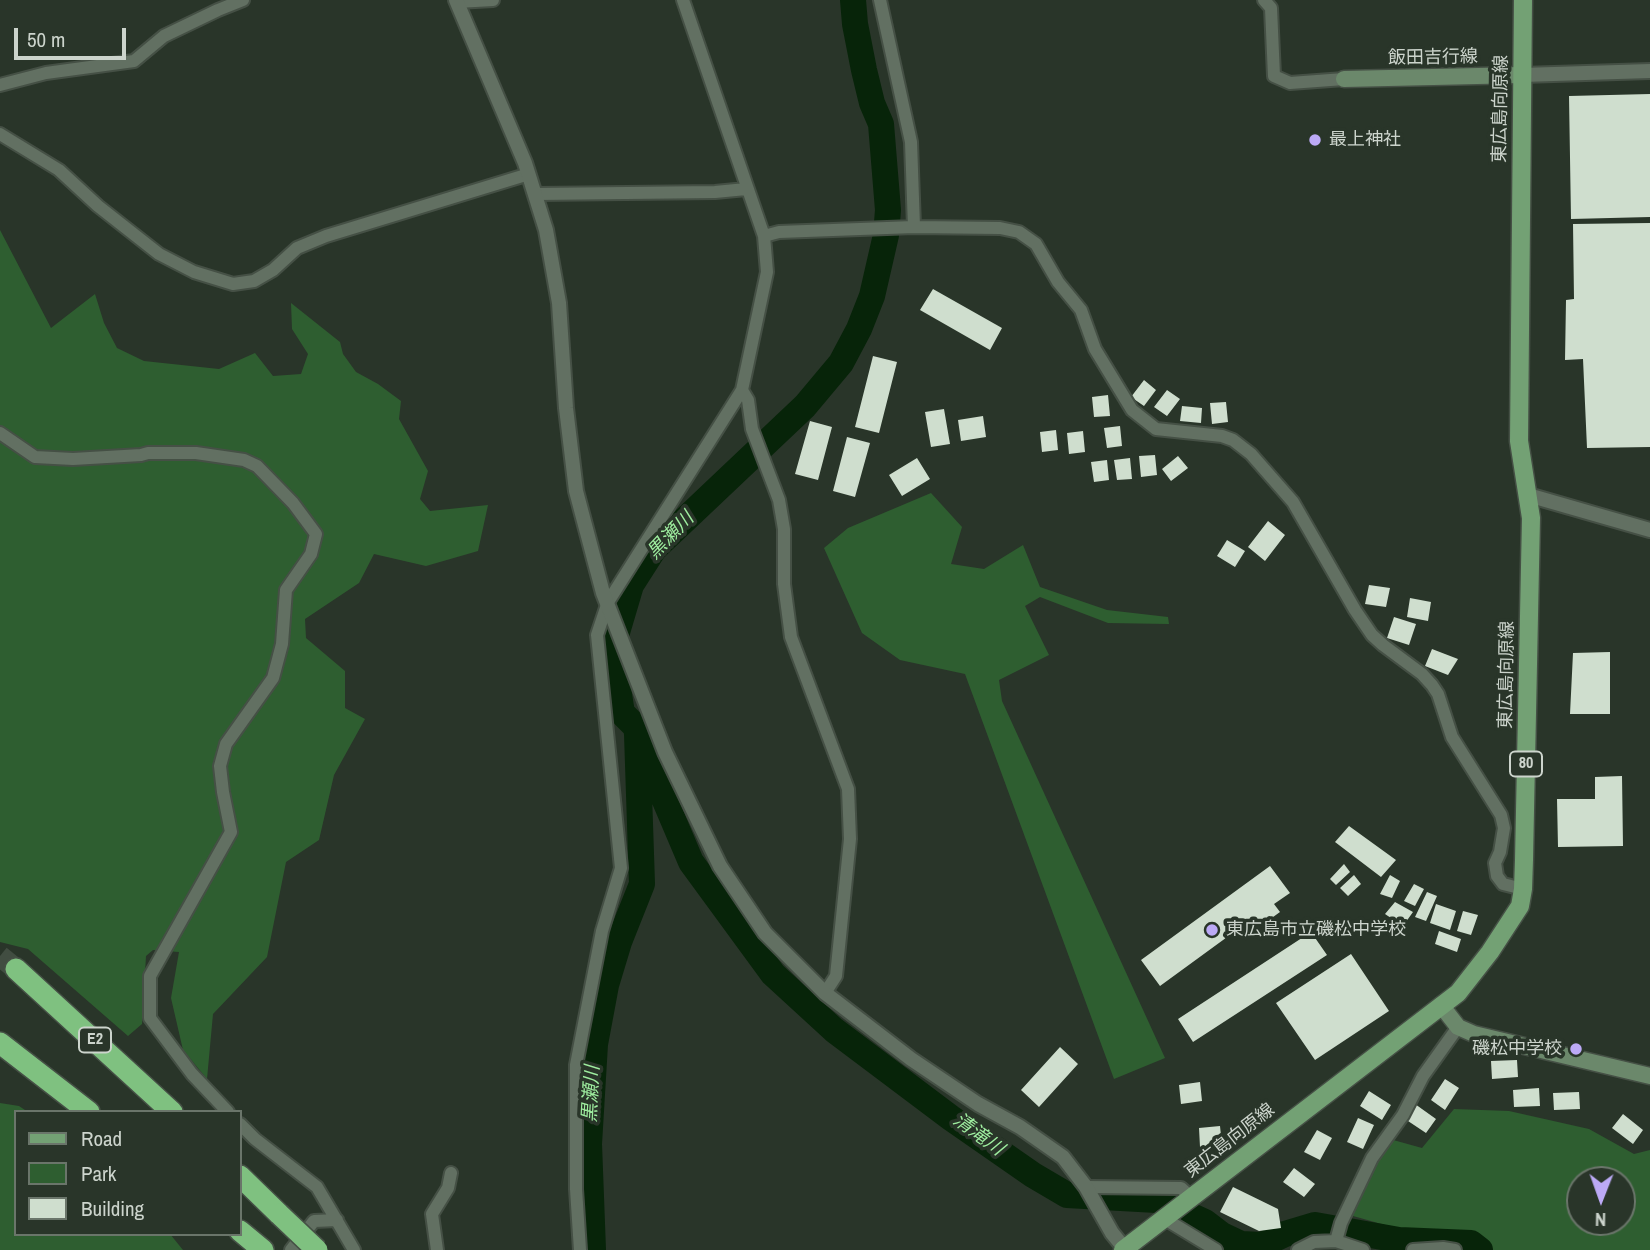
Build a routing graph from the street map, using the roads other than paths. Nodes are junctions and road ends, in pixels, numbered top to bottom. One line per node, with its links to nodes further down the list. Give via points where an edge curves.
1 (243, 0): 11 (street, via 164,36 134,61 47,73)
2 (493, 0): 7 (street)
3 (683, 0): 14 (street)
4 (880, 0): 16 (street, via 911,142)
5 (1264, 0): 10 (street, via 1270,8 1274,76 1290,83)
6 (1523, 0): 9 (main road, 東広島向原線 / 80)
7 (457, 1): 13 (street)
8 (1650, 71): 9 (street)
9 (1522, 75): 10 (main road, 飯田吉行線); 20 (main road, 東広島向原線 / 80, via 1519,441)
10 (1344, 79)
11 (0, 85)
12 (0, 134): 13 (street, via 59,170 159,254 194,272 233,284 254,281 297,248 326,236)
13 (529, 174): 15 (street)
14 (746, 189): 15 (street); 17 (street)
15 (536, 194): 22 (street, via 559,303 576,491)
16 (911, 227): 17 (street); 23 (street, via 1000,228 1027,237 1081,310 1095,349 1132,410 1156,429 1233,440 1269,472 1293,502 1373,635 1422,674 1438,694 1452,737 1501,815 1504,828 1495,863 1497,876 1503,884)
17 (764, 236): 18 (street, via 767,272)
18 (742, 390): 22 (street); 25 (street, via 779,500 791,637 848,789 850,839 837,962)
19 (0, 433): 32 (street, via 35,457 196,453 244,460 257,466 316,534 312,554 286,590 282,644 273,678 226,744 220,766 230,832 150,976 150,1017 192,1074)
20 (1528, 495): 21 (street); 23 (main road, 東広島向原線 / 80)
21 (1650, 530)
22 (608, 603): 25 (street, via 665,752 720,866 765,933); 46 (street, via 597,635 621,869 602,931 576,1065)
23 (1523, 889): 26 (main road, 東広島向原線 / 80, via 1520,906 1490,952 1458,993)
24 (16, 969): 31 (highway, E2)
25 (825, 993): 36 (street, via 911,1059 1063,1157)
26 (1441, 1006): 27 (main road); 37 (main road, 東広島向原線 / 80)
27 (1458, 1027): 29 (main road, via 1492,1040); 40 (street, via 1372,1158)
28 (0, 1043): 30 (highway)
29 (1650, 1076)
30 (86, 1110)
31 (170, 1110)
32 (226, 1110)
33 (242, 1126): 39 (street, via 317,1187)
34 (451, 1173): 45 (street, via 448,1188 432,1214)
35 (242, 1179): 43 (highway, bridge)
36 (1086, 1187): 37 (street, via 1181,1188); 41 (street)
37 (1188, 1201): 38 (main road, 東広島向原線 / 80)
38 (1165, 1219): 41 (main road, 東広島向原線 / 80); 47 (street)
39 (337, 1220): 42 (street, via 314,1222); 44 (street)
40 (1336, 1239): 48 (street); 49 (street)
41 (1124, 1249)
42 (291, 1250)
43 (317, 1250)
44 (354, 1250)
45 (437, 1250)
46 (580, 1250)
47 (1216, 1250)
48 (1298, 1250)
49 (1363, 1250)
50 (1413, 1250): 51 (street)
51 (1455, 1250)

